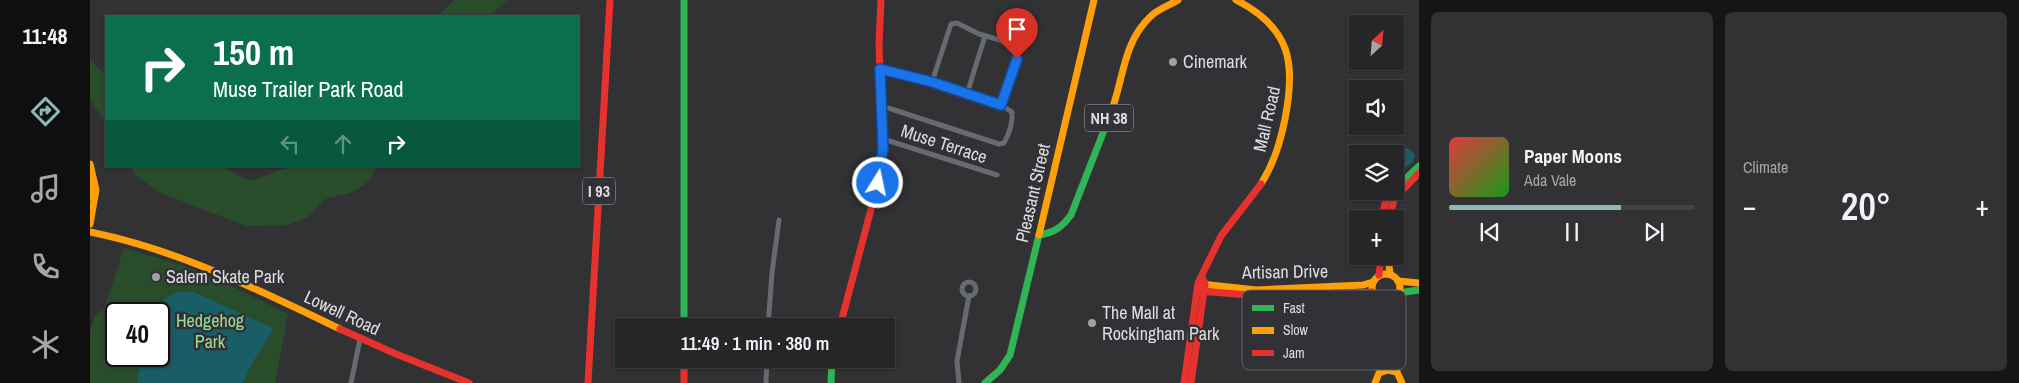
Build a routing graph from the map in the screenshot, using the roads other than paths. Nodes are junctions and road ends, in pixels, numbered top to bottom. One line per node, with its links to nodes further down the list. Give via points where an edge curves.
1 (610, 0): 51 (main road, I 93)
2 (684, 0): 40 (main road)
3 (881, 0): 8 (main road)
4 (1094, 0): 25 (main road, Pleasant Street)
5 (1178, 0): 25 (main road, NH 38, via 1152,15 1134,38 1112,110 1072,215 1055,231)
6 (1236, 0): 33 (main road, Mall Road, via 1263,16 1277,32 1288,59 1291,85 1272,164 1216,245)
7 (986, 36): 9 (street, via 957,23 951,24); 10 (street); 11 (street, via 1020,46)
8 (880, 69): 9 (street); 12 (main road)
9 (932, 82): 10 (street)
10 (967, 94): 11 (street)
11 (1001, 105): 12 (street, via 1012,112 1013,117 1008,136 1004,143 999,144)
12 (882, 106): 13 (main road)
13 (883, 139): 17 (street, Muse Terrace); 42 (main road, via 881,172)
14 (90, 164): 18 (main road)
15 (1419, 166): 19 (main road)
16 (1419, 173): 21 (main road, via 1395,198)
17 (997, 175)
18 (93, 176): 20 (main road); 23 (main road, via 96,190)
19 (1404, 180)
20 (90, 197)
21 (1391, 210)
22 (779, 220): 41 (street)
23 (90, 224)
24 (90, 232): 43 (main road, Lowell Road, via 139,244 204,266)
25 (1039, 235): 56 (main road, Pleasant Street, via 1010,355 1000,370)
26 (1380, 265): 29 (main road)
27 (1389, 265): 28 (main road)
28 (1390, 274): 29 (main road); 30 (main road)
29 (1379, 275): 31 (main road)
30 (1398, 281): 32 (main road); 35 (main road)
31 (1373, 282): 33 (main road, Artisan Drive, via 1270,290); 34 (main road)
32 (1419, 283)
33 (1201, 286): 38 (main road, Artisan Drive); 57 (main road, Mall Road); 58 (main road, Mall Road)
34 (1372, 290)
35 (1398, 290)
36 (1419, 290): 37 (main road)
37 (1406, 291)
38 (1242, 293)
39 (969, 296): 55 (street, via 957,361)
40 (684, 318)
41 (769, 318)
42 (842, 318)
43 (360, 339): 49 (street); 50 (main road, Lowell Road)
44 (684, 368): 52 (main road)
45 (767, 368): 53 (street)
46 (832, 368): 54 (main road)
47 (1392, 370): 48 (main road); 60 (main road, via 1400,376)
48 (1383, 371): 59 (main road)
49 (351, 383)
50 (469, 383)
51 (588, 383)
52 (684, 383)
53 (766, 383)
54 (831, 383)
55 (959, 383)
56 (985, 383)
57 (1184, 383)
58 (1191, 383)
59 (1375, 383)
60 (1402, 383)

